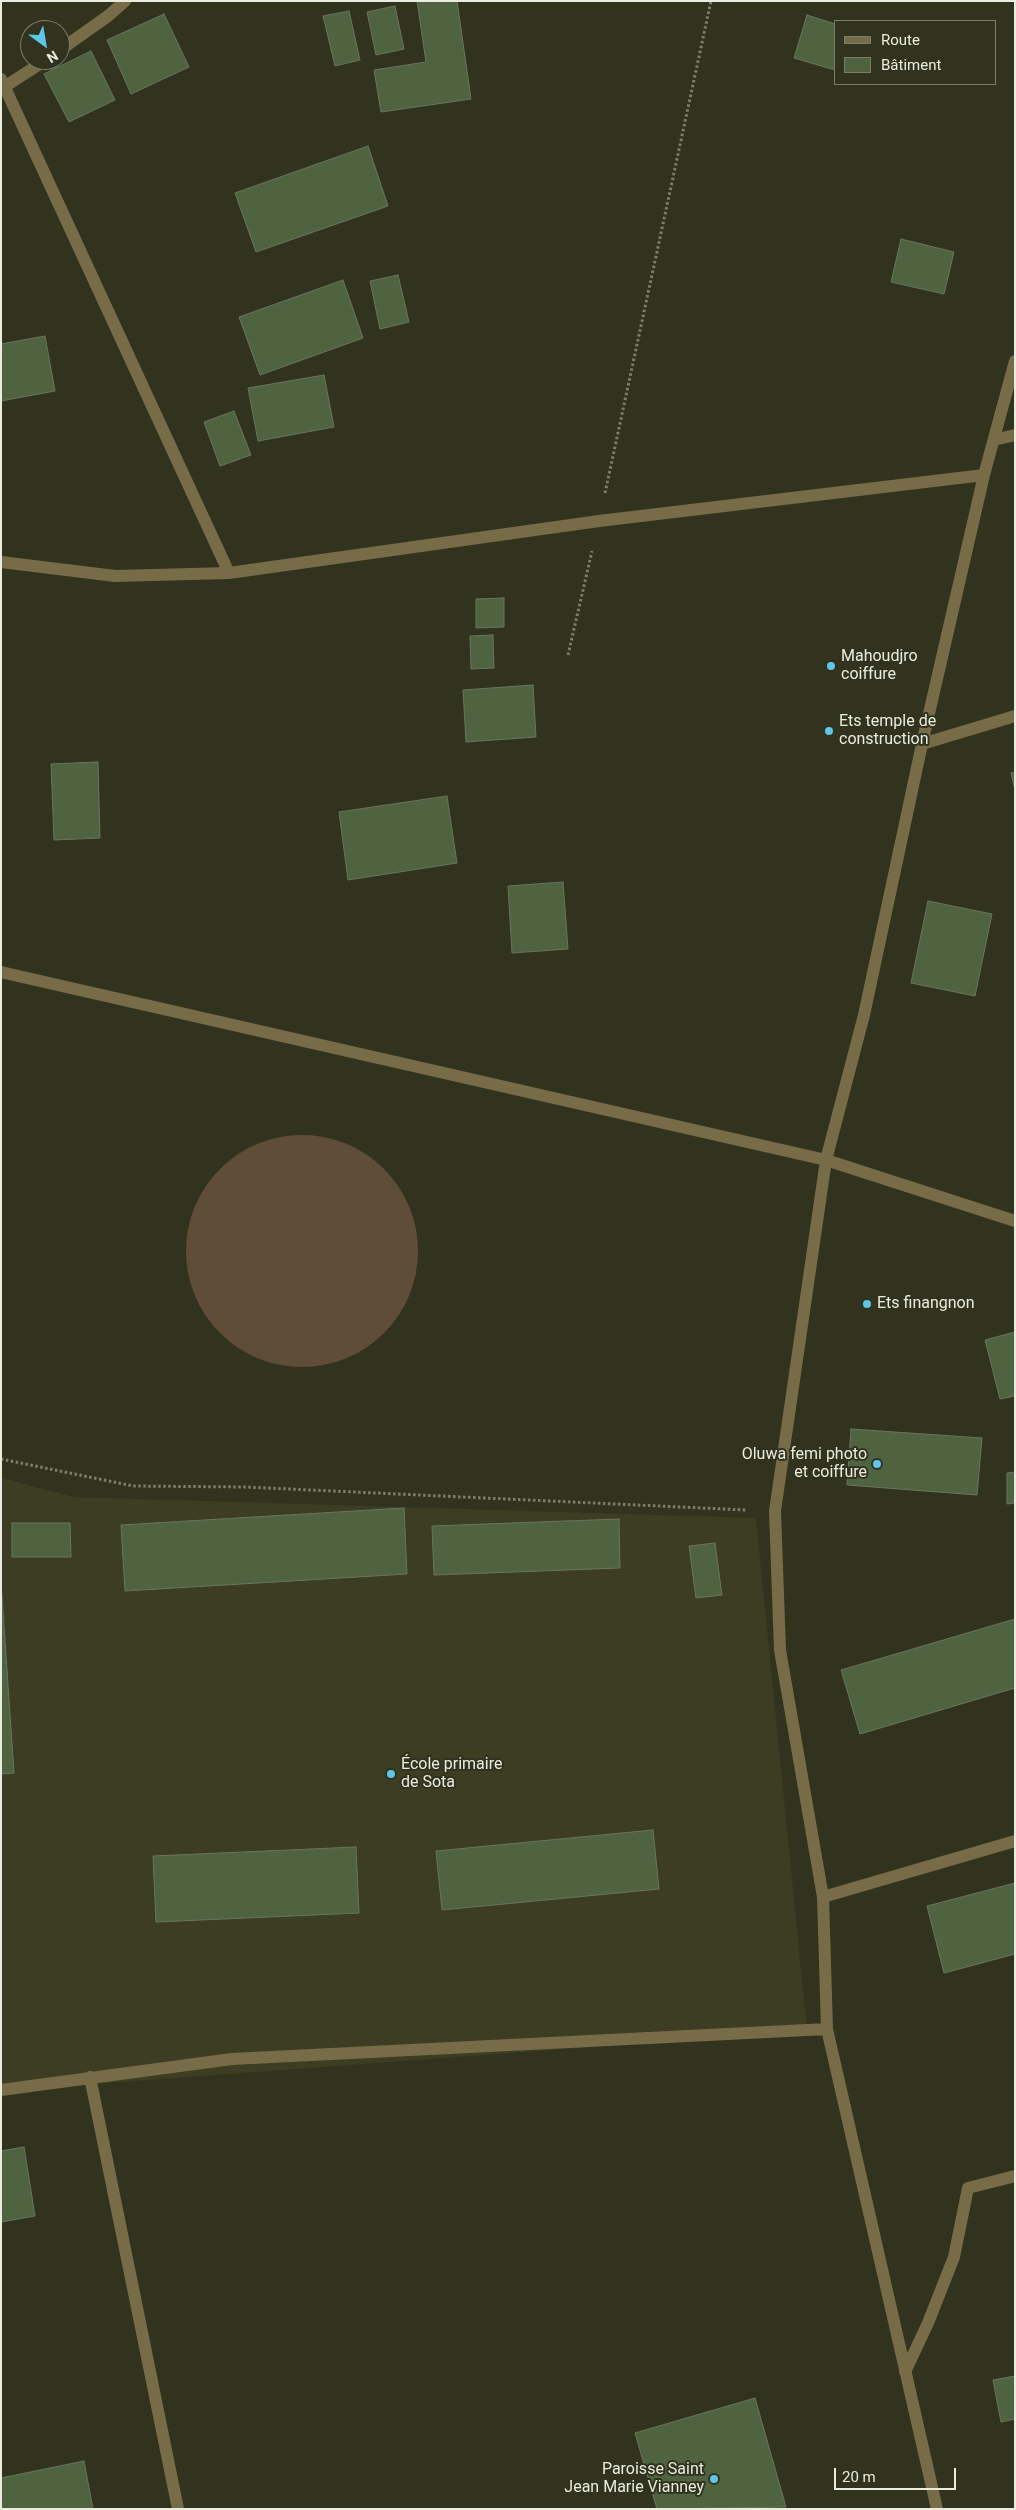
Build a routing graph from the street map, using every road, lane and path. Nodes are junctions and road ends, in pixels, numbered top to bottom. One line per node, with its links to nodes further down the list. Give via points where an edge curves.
1 (125, 1): 3 (street)
2 (711, 1): 10 (path)
3 (70, 43)
4 (29, 70): 5 (street)
5 (3, 85): 12 (street)
6 (1015, 361): 8 (street)
7 (1015, 435): 8 (street)
8 (994, 440): 9 (street)
9 (984, 475): 10 (street); 15 (street)
10 (599, 521): 12 (street); 13 (path)
11 (1, 562): 12 (street, via 115,576)
12 (229, 573)
13 (568, 655)
14 (1015, 716): 15 (street)
15 (922, 744): 17 (street, via 864,1015)
16 (1, 972): 17 (street)
17 (826, 1160): 18 (street); 20 (street)
18 (1015, 1221)
19 (1, 1459): 20 (path, via 133,1486 255,1488)
20 (775, 1511): 22 (street, via 780,1650)
21 (1015, 1841): 22 (street)
22 (823, 1898): 23 (street)
23 (827, 2029): 24 (street, via 232,2059); 27 (street)
24 (90, 2076): 25 (street); 28 (street)
25 (1, 2090)
26 (1015, 2176): 27 (street, via 968,2188 954,2257)
27 (905, 2372): 29 (street)
28 (178, 2509)
29 (937, 2509)

